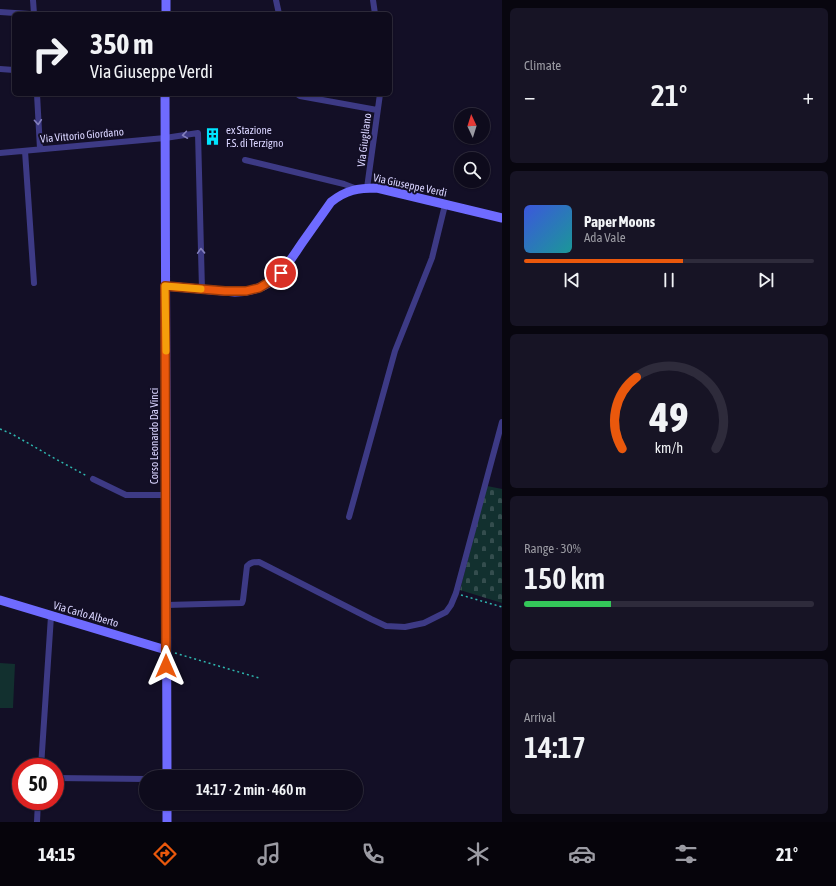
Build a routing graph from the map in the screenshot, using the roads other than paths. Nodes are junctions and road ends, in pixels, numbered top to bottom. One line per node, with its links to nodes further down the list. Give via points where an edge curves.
1 (33, 0): 6 (street)
2 (166, 0): 7 (main road)
3 (276, 0): 8 (street)
4 (373, 0): 9 (street)
5 (0, 12): 10 (street)
6 (34, 12)
7 (166, 12)
8 (279, 12)
9 (374, 12)
10 (12, 13)
11 (0, 70): 12 (street)
12 (12, 70)
13 (37, 96): 19 (street, one-way to 19)
14 (166, 96): 18 (main road, Corso Leonardo Da Vinci)
15 (300, 96): 17 (street)
16 (380, 96): 17 (street, Via Giugliano)
17 (377, 110): 23 (street, Via Giugliano)
18 (165, 138): 19 (street, Via Vittorio Giordano); 28 (main road, Corso Leonardo Da Vinci); 29 (street, Via Vittorio Giordano, one-way to 18, via 198,133)
19 (40, 149): 20 (street, Via Vittorio Giordano)
20 (25, 151): 21 (street, Via Vittorio Giordano); 27 (street)
21 (0, 153)
22 (244, 160): 24 (street)
23 (367, 188): 24 (main road, Via Giuseppe Verdi); 25 (main road, Via Giuseppe Verdi, via 377,188)
24 (357, 189): 29 (main road, Via Giuseppe Verdi, via 338,196 331,202 281,273 269,282 246,291)
25 (445, 204): 26 (main road, Via Giuseppe Verdi); 33 (street, via 432,258 395,351)
26 (502, 218)
27 (34, 283)
28 (165, 286): 29 (main road, Via Giuseppe Verdi); 32 (main road, Corso Leonardo Da Vinci)
29 (202, 290)
30 (502, 422): 35 (street, via 456,593 446,612 424,623 405,628 386,626 259,562 247,566 242,603)
31 (93, 479): 32 (street, via 126,495)
32 (166, 496): 35 (main road, Corso Leonardo Da Vinci)
33 (349, 517)
34 (0, 600): 36 (main road, Via Carlo Alberto)
35 (166, 605): 37 (main road, Corso Leonardo Da Vinci)
36 (51, 616): 37 (main road, Via Carlo Alberto); 38 (street)
37 (166, 650): 39 (main road, Corso Leonardo Da Vinci)
38 (42, 758)
39 (167, 770)
40 (64, 778): 41 (street)
41 (139, 779)
42 (38, 810): 44 (street)
43 (167, 810): 45 (main road)
44 (37, 822)
45 (167, 822)

